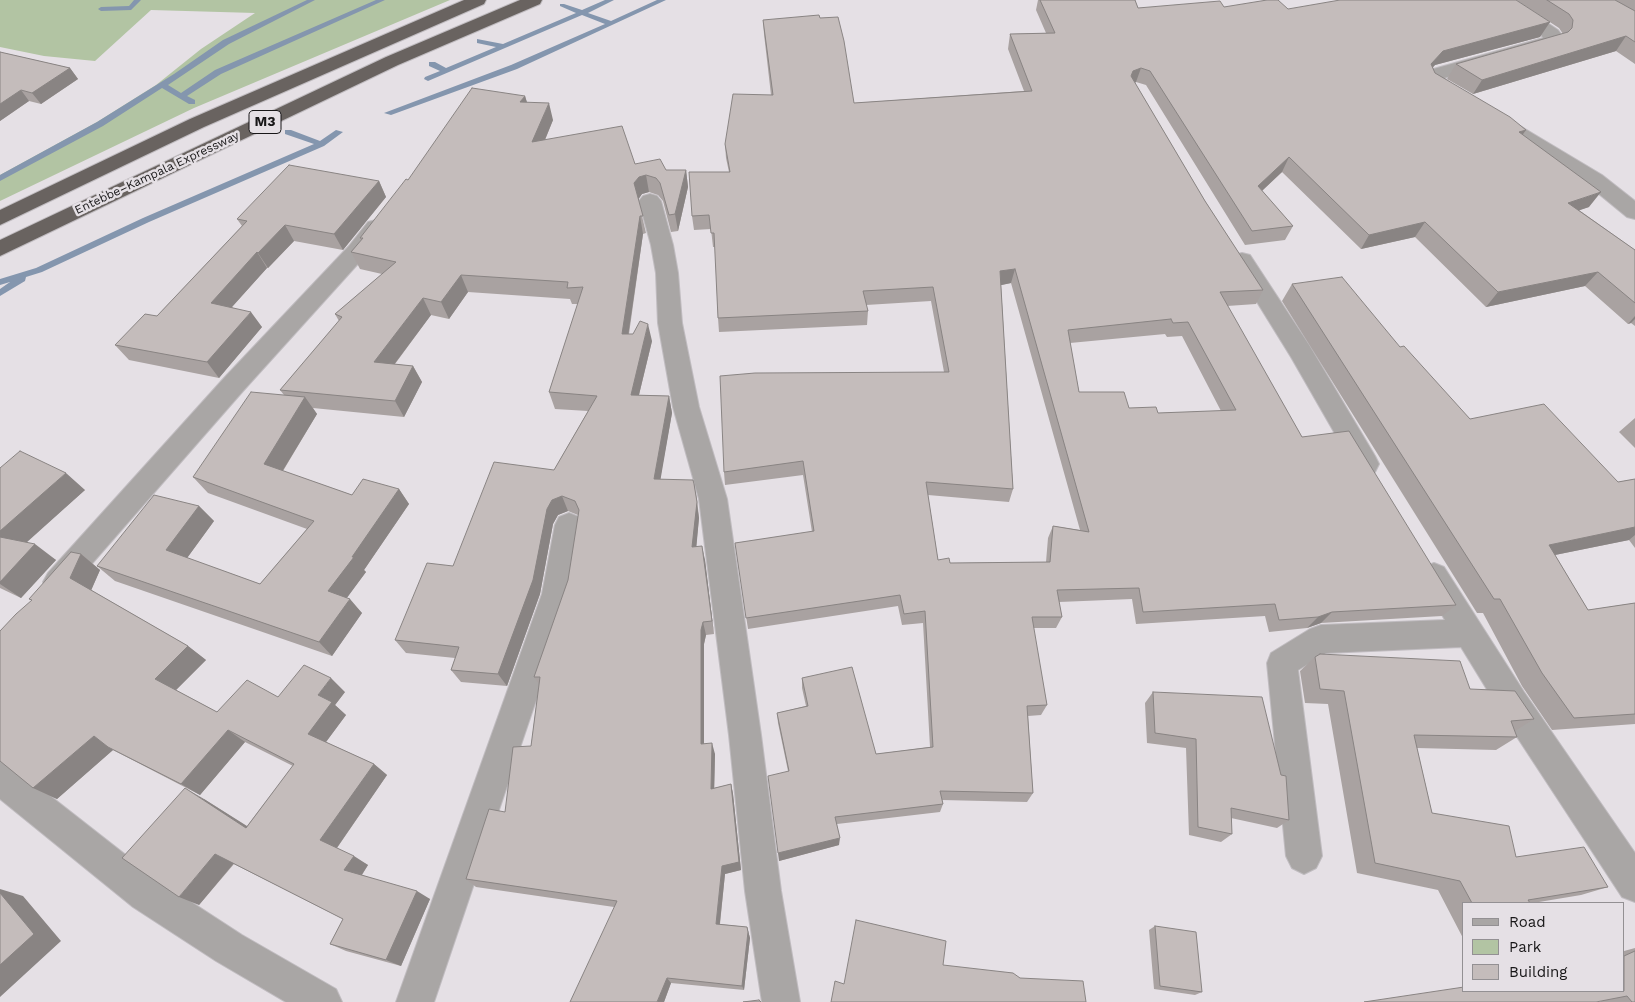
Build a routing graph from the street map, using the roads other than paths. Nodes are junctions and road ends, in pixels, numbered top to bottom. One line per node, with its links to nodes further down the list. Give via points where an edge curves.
1 (478, 0): 7 (highway, Entebbe–Kampala Expressway / M3, via 196,123)
2 (534, 0): 9 (highway, Entebbe–Kampala Expressway / M3, via 392,61)
3 (1501, 0): 6 (street, via 1547,30 1552,41 1437,74 1435,82 1595,180)
4 (650, 201): 20 (street, via 667,273 670,323 686,408 713,499 762,891)
5 (391, 208): 13 (street, via 357,251)
6 (1635, 212)
7 (0, 218)
8 (1228, 239): 10 (street, via 1300,351)
9 (0, 249)
10 (1378, 484)
11 (569, 525): 19 (street, via 558,594)
12 (1423, 557): 14 (street)
13 (45, 597)
14 (1469, 633): 16 (street, via 1321,639 1282,664); 17 (street)
15 (0, 778): 18 (street, via 146,894 229,948)
16 (1304, 856)
17 (1635, 884)
18 (324, 1002)
19 (415, 1002)
20 (781, 1002)

